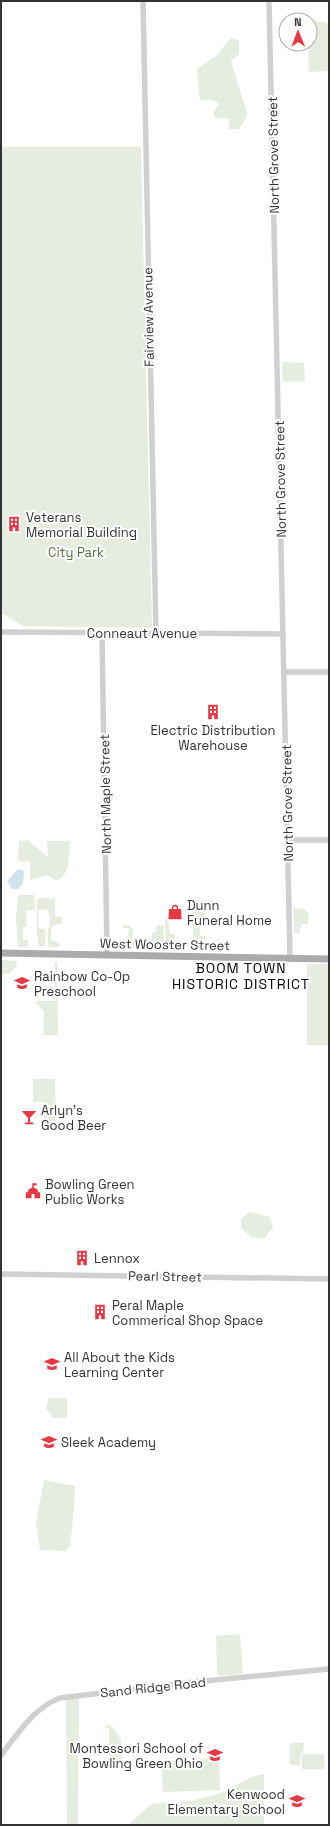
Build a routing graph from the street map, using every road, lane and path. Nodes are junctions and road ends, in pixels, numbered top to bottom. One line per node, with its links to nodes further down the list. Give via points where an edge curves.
1 (143, 1): 5 (street, Fairview Avenue)
2 (269, 1): 6 (street, North Grove Street)
3 (1, 632): 4 (street, Conneaut Avenue)
4 (102, 633): 5 (street, Conneaut Avenue); 12 (street, North Maple Street)
5 (156, 633): 6 (street, Conneaut Avenue)
6 (283, 634): 7 (street, North Grove Street)
7 (284, 672): 8 (street); 9 (street, North Grove Street)
8 (329, 672)
9 (287, 840): 10 (street); 13 (street, North Grove Street)
10 (329, 840)
11 (1, 953): 12 (main road, West Wooster Street)
12 (107, 955): 13 (main road, West Wooster Street)
13 (290, 958): 14 (main road, West Wooster Street)
14 (329, 959)
15 (1, 1274): 16 (street, Pearl Street)
16 (329, 1279)
17 (329, 1668): 18 (street, Sand Ridge Road, via 60,1698 35,1713)
18 (1, 1755)

